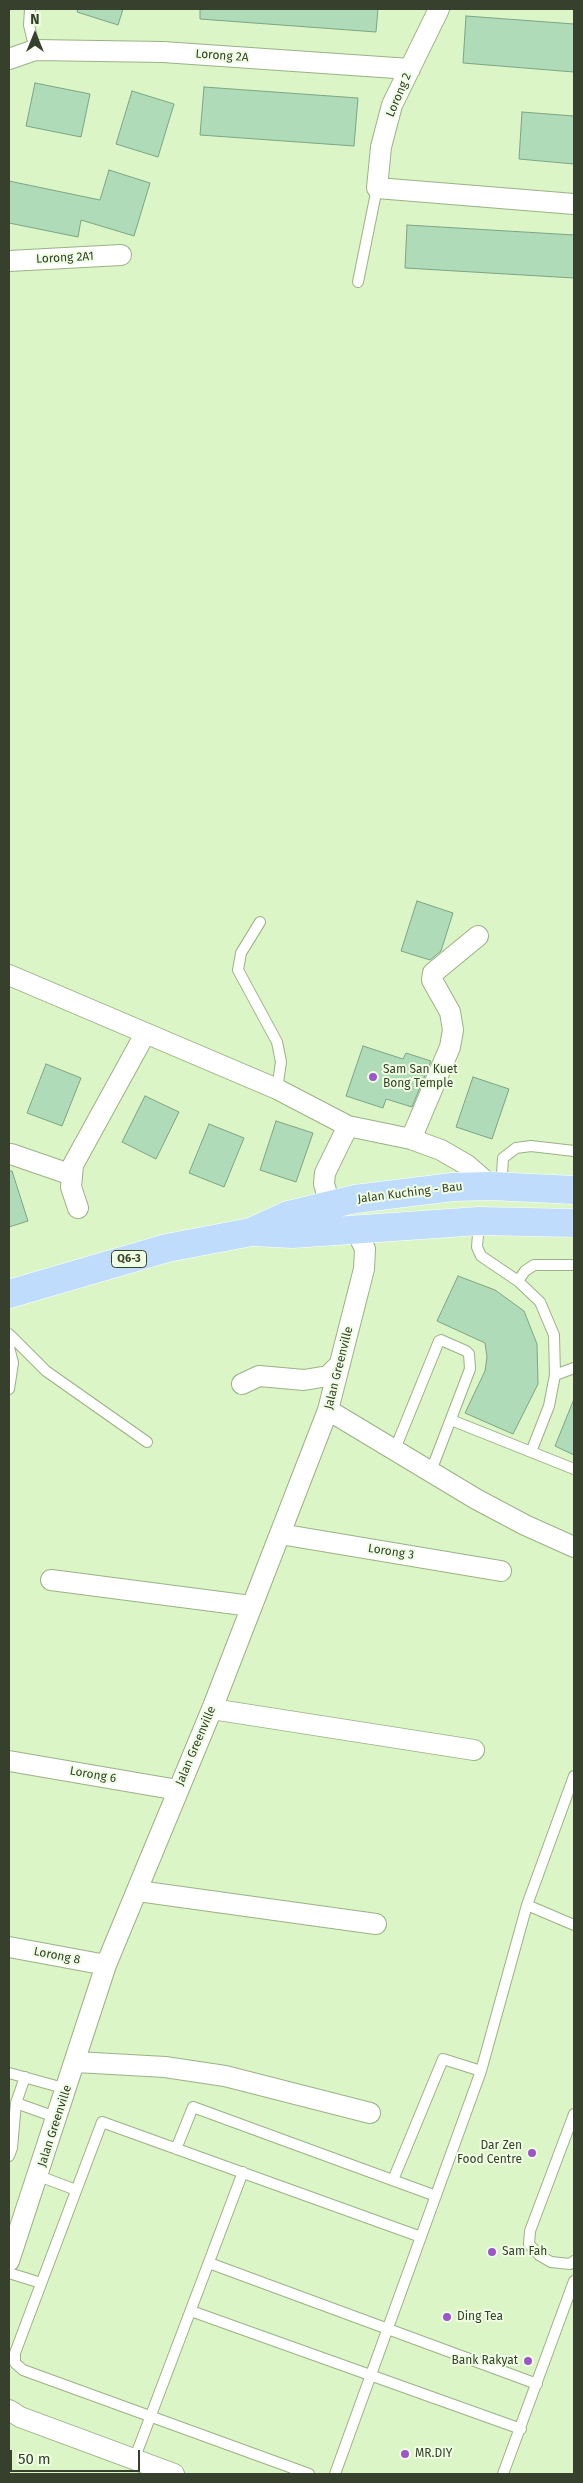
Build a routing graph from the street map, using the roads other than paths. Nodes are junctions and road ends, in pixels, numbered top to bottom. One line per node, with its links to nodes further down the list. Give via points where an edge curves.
1 (30, 9): 3 (lane, via 29,25)
2 (439, 9): 5 (street, Lorong 2)
3 (35, 50): 4 (street); 5 (street, Lorong 2A, via 163,52)
4 (9, 58)
5 (410, 69): 6 (street, Lorong 2, via 392,105 381,147)
6 (377, 188): 7 (street); 10 (lane)
7 (574, 204)
8 (121, 255): 9 (street, Lorong 2A1)
9 (9, 261)
10 (358, 282)
11 (260, 922): 15 (lane, via 241,953 238,970 277,1042 281,1062)
12 (478, 936): 17 (street, via 433,973 432,980 450,1012 453,1030 450,1047)
13 (9, 975): 14 (street)
14 (145, 1034): 15 (street); 20 (street, via 80,1152)
15 (278, 1089): 16 (street)
16 (348, 1126): 17 (street); 23 (street, via 325,1173 324,1184)
17 (411, 1139): 21 (street, via 450,1155)
18 (574, 1151): 21 (lane, via 531,1146 516,1148 503,1158)
19 (11, 1154): 20 (street)
20 (72, 1175): 24 (street, via 71,1187)
21 (500, 1187): 22 (main road, Jalan Kuching - Bau); 23 (main road, Jalan Kuching - Bau, via 453,1187)
22 (574, 1190)
23 (330, 1204): 28 (main road, Jalan Kuching - Bau, via 288,1215)
24 (78, 1208)
25 (479, 1221): 26 (main road, Jalan Kuching - Bau); 27 (main road, Jalan Kuching - Bau); 30 (lane, via 477,1247 480,1256)
26 (574, 1223)
27 (356, 1230): 28 (main road, Jalan Kuching - Bau, via 292,1234); 34 (street, Jalan Greenville, via 365,1249 364,1269)
28 (251, 1232): 31 (main road, Jalan Kuching - Bau / Q6-3, via 167,1248)
29 (574, 1265): 30 (lane, via 534,1265 524,1271)
30 (518, 1281): 36 (lane, via 540,1302 554,1335)
31 (9, 1294)
32 (9, 1334): 41 (lane, via 46,1371)
33 (9, 1346): 38 (lane, via 13,1363)
34 (340, 1364): 37 (street, via 328,1376 304,1380 259,1376); 39 (street, Jalan Greenville)
35 (574, 1368): 36 (lane)
36 (555, 1375): 43 (lane, via 549,1406)
37 (242, 1384)
38 (9, 1389)
39 (328, 1410): 42 (street); 46 (street, Jalan Greenville)
40 (451, 1420): 42 (lane, via 470,1369 469,1354 441,1340); 43 (lane); 45 (lane)
41 (147, 1442)
42 (395, 1450): 45 (street)
43 (532, 1452): 44 (lane)
44 (574, 1469)
45 (431, 1471): 47 (street, via 525,1526)
46 (280, 1534): 48 (street, Lorong 3); 50 (street, Jalan Greenville)
47 (574, 1547)
48 (501, 1571)
49 (51, 1580): 50 (street)
50 (251, 1606): 51 (street, Jalan Greenville)
51 (212, 1708): 52 (street); 55 (street, Jalan Greenville)
52 (474, 1750)
53 (9, 1761): 55 (street, Lorong 6)
54 (574, 1776): 57 (lane)
55 (178, 1790): 56 (street, Jalan Greenville)
56 (138, 1891): 58 (street); 61 (street, Jalan Greenville)
57 (526, 1905): 59 (lane); 63 (lane)
58 (376, 1924)
59 (574, 1925)
60 (9, 1947): 61 (street, Lorong 8)
61 (106, 1966): 62 (street, Jalan Greenville)
62 (76, 2062): 66 (street, Jalan Greenville); 68 (street, via 165,2067 225,2076)
63 (481, 2070): 75 (lane, via 443,2059); 77 (lane)
64 (9, 2072): 65 (lane)
65 (25, 2077): 66 (lane); 67 (lane)
66 (67, 2089): 70 (street, Jalan Greenville)
67 (16, 2103): 70 (lane); 72 (lane)
68 (370, 2112)
69 (574, 2114): 80 (lane, via 530,2231 529,2244 551,2262 570,2264)
70 (58, 2118): 74 (street, Jalan Greenville)
71 (176, 2148): 73 (lane); 75 (lane, via 193,2107); 76 (lane, via 102,2122)
72 (9, 2156)
73 (243, 2172): 78 (lane); 81 (lane)
74 (38, 2176): 76 (lane); 79 (street, Jalan Greenville)
75 (393, 2180): 77 (lane)
76 (76, 2190): 84 (lane)
77 (436, 2196): 78 (lane)
78 (421, 2237): 86 (lane)
79 (9, 2261)
80 (574, 2261)
81 (209, 2263): 85 (lane); 86 (lane)
82 (9, 2273): 84 (lane)
83 (574, 2281): 88 (lane)
84 (41, 2283): 90 (lane, via 15,2353 18,2367)
85 (191, 2311): 87 (lane); 90 (lane)
86 (388, 2329): 87 (lane); 88 (lane)
87 (371, 2376): 91 (lane); 95 (lane)
88 (537, 2384): 91 (lane)
89 (9, 2410): 92 (street)
90 (151, 2416): 92 (lane); 94 (lane)
91 (521, 2429): 96 (lane)
92 (134, 2460): 93 (street)
93 (174, 2474)
94 (309, 2474)
95 (335, 2474)
96 (504, 2474)

